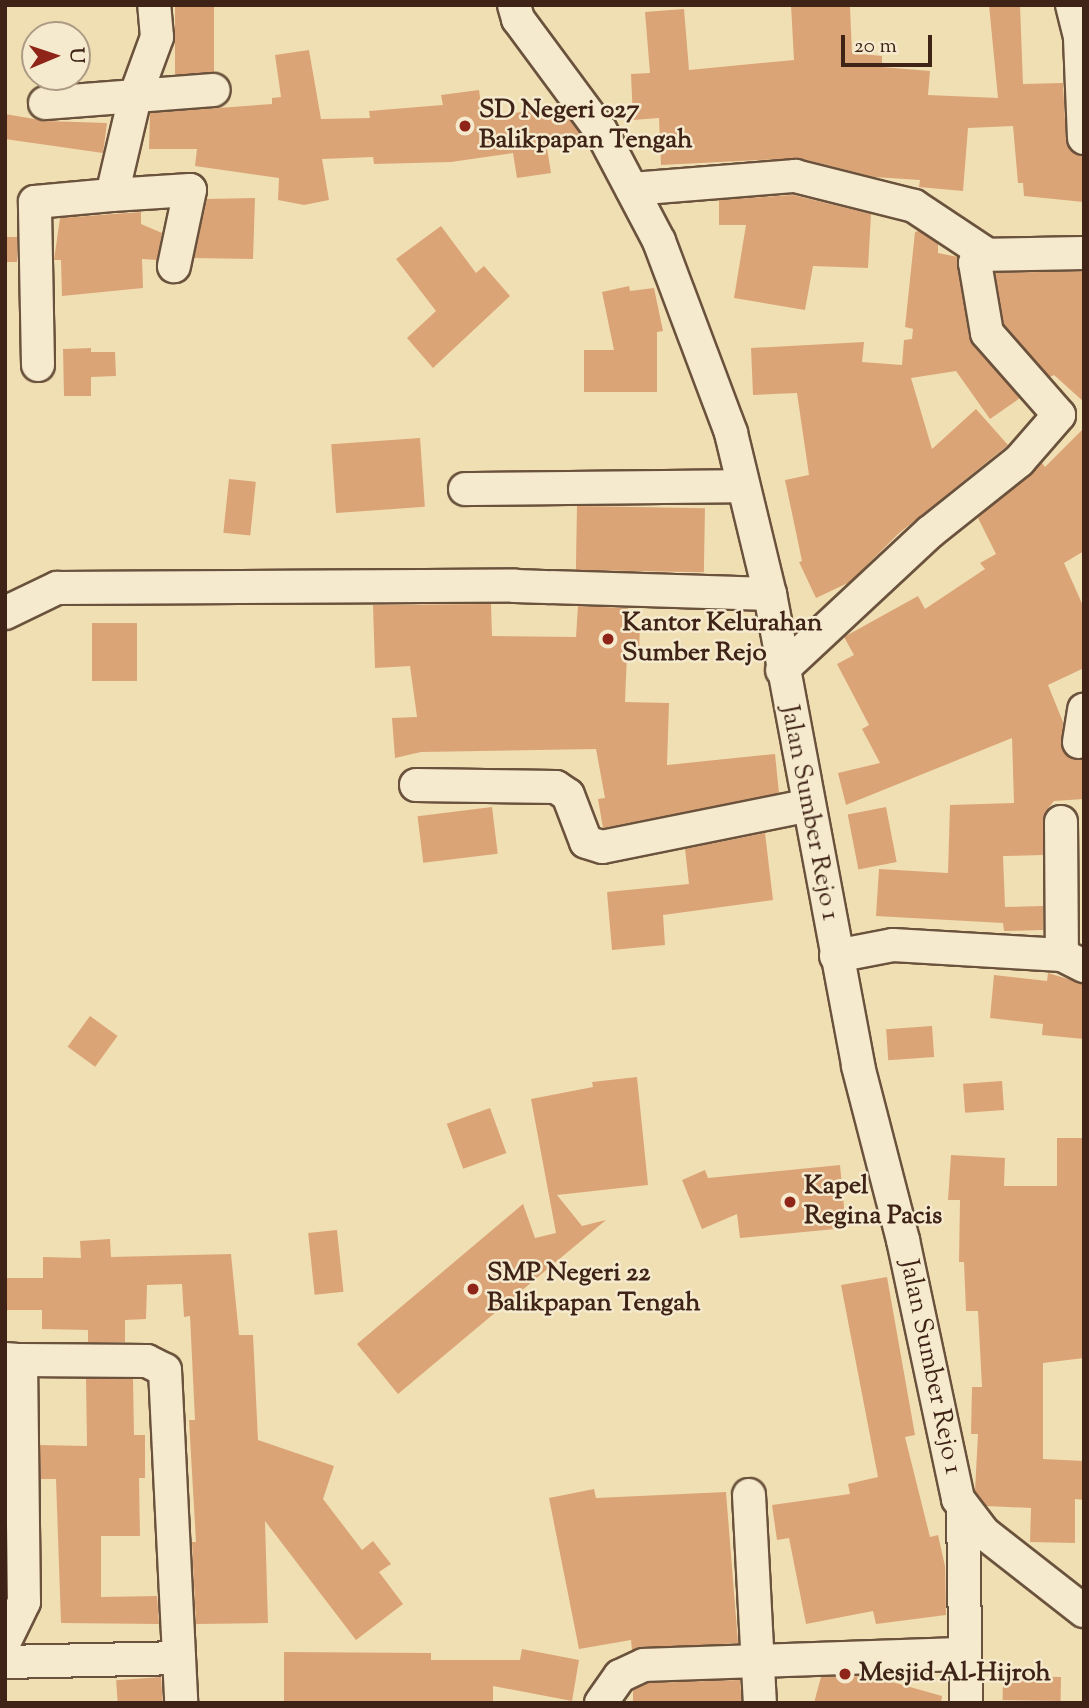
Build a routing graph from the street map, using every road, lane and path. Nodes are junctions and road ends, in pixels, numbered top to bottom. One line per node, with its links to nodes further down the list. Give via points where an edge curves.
1 (154, 5): 5 (street, via 157,37)
2 (514, 5): 8 (street, Jalan Sumber Rejo 1, via 518,19 601,131)
3 (1072, 5): 7 (street, via 1080,38)
4 (213, 90): 5 (street)
5 (135, 97): 6 (street); 9 (street)
6 (46, 103)
7 (1084, 138)
8 (632, 189): 10 (street, via 795,176 914,206); 15 (street, Jalan Sumber Rejo 1, via 659,241 731,433)
9 (112, 195): 12 (street, via 190,191); 13 (street, via 35,202)
10 (985, 253): 11 (street); 14 (street, via 978,255 975,263 987,333)
11 (1084, 253)
12 (174, 265)
13 (38, 365)
14 (1071, 418): 19 (street, via 923,538)
15 (743, 486): 16 (street); 17 (street, Jalan Sumber Rejo 1)
16 (465, 489)
17 (770, 594): 18 (street, via 515,586 57,588); 19 (street, Jalan Sumber Rejo 1)
18 (5, 613)
19 (782, 670): 23 (street, Jalan Sumber Rejo 1)
20 (1084, 709): 21 (street)
21 (1079, 742)
22 (416, 785): 23 (street, via 556,787 568,795 586,842 601,846)
23 (806, 806): 25 (street, Jalan Sumber Rejo 1)
24 (1061, 822): 26 (street)
25 (836, 956): 26 (street, via 893,945); 29 (street, Jalan Sumber Rejo 1)
26 (1073, 961)
27 (13, 1359): 30 (street); 34 (street, via 147,1361 165,1370)
28 (749, 1495): 35 (street)
29 (963, 1510): 31 (street, Jalan Sumber Rejo 1, via 984,1533); 33 (street)
30 (15, 1602): 32 (street)
31 (1084, 1611)
32 (5, 1641)
33 (965, 1654): 35 (street); 40 (street)
34 (179, 1658): 36 (street); 37 (street)
35 (760, 1658): 38 (street, via 631,1668 612,1684); 39 (street)
36 (5, 1662)
37 (181, 1703)
38 (601, 1703)
39 (760, 1703)
40 (966, 1703)

